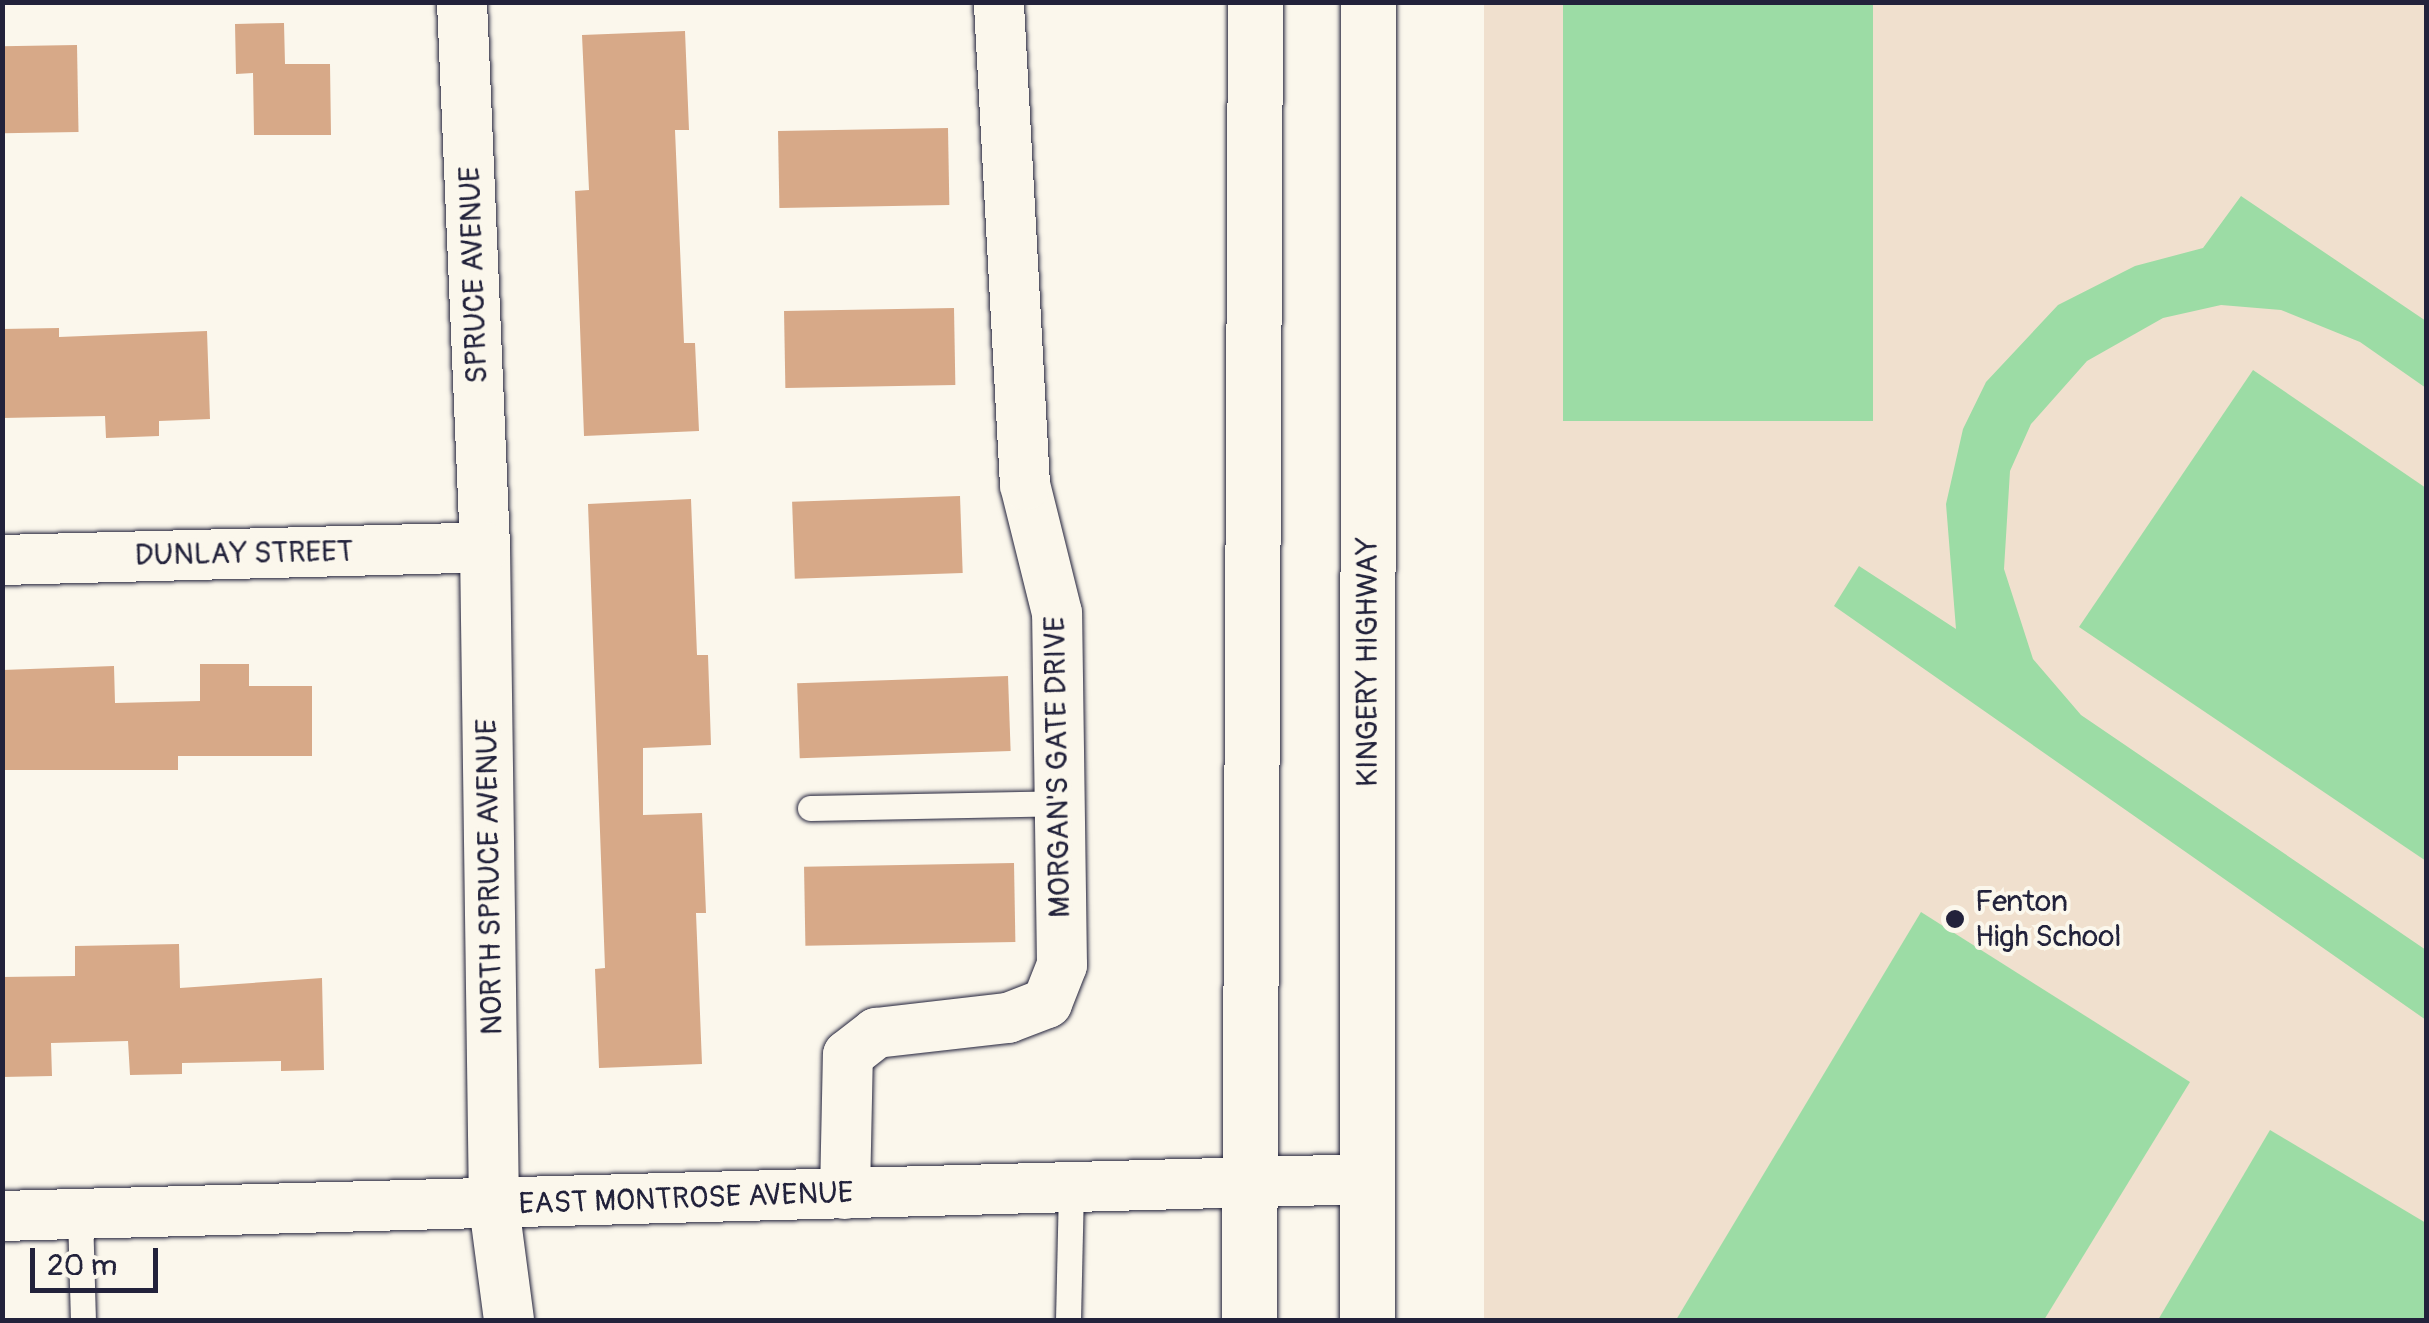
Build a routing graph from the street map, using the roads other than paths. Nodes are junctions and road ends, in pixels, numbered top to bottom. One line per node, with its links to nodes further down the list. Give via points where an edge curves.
1 (462, 2): 5 (street, SPRUCE AVENUE)
2 (998, 2): 7 (street, MORGAN'S GATE DRIVE, via 1025,485 1056,612)
3 (1255, 2): 10 (highway)
4 (1368, 2): 9 (highway, KINGERY HIGHWAY)
5 (485, 548): 6 (street, DUNLAY STREET); 13 (street, NORTH SPRUCE AVENUE)
6 (2, 560)
7 (1060, 803): 8 (lane); 12 (street, MORGAN'S GATE DRIVE, via 1062,965 1047,1003 1008,1018 876,1032 848,1055)
8 (810, 808)
9 (1368, 1179): 10 (street, EAST MONTROSE AVENUE); 20 (highway, KINGERY HIGHWAY)
10 (1250, 1180): 11 (street, EAST MONTROSE AVENUE); 19 (highway)
11 (1072, 1186): 12 (street, EAST MONTROSE AVENUE); 18 (lane)
12 (845, 1194): 13 (street, EAST MONTROSE AVENUE)
13 (494, 1206): 14 (street, EAST MONTROSE AVENUE); 16 (street, NORTH SPRUCE AVENUE)
14 (80, 1214): 15 (street, EAST MONTROSE AVENUE); 17 (lane)
15 (2, 1216)
16 (497, 1317)
17 (83, 1320)
18 (1068, 1320)
19 (1250, 1320)
20 (1366, 1320)

